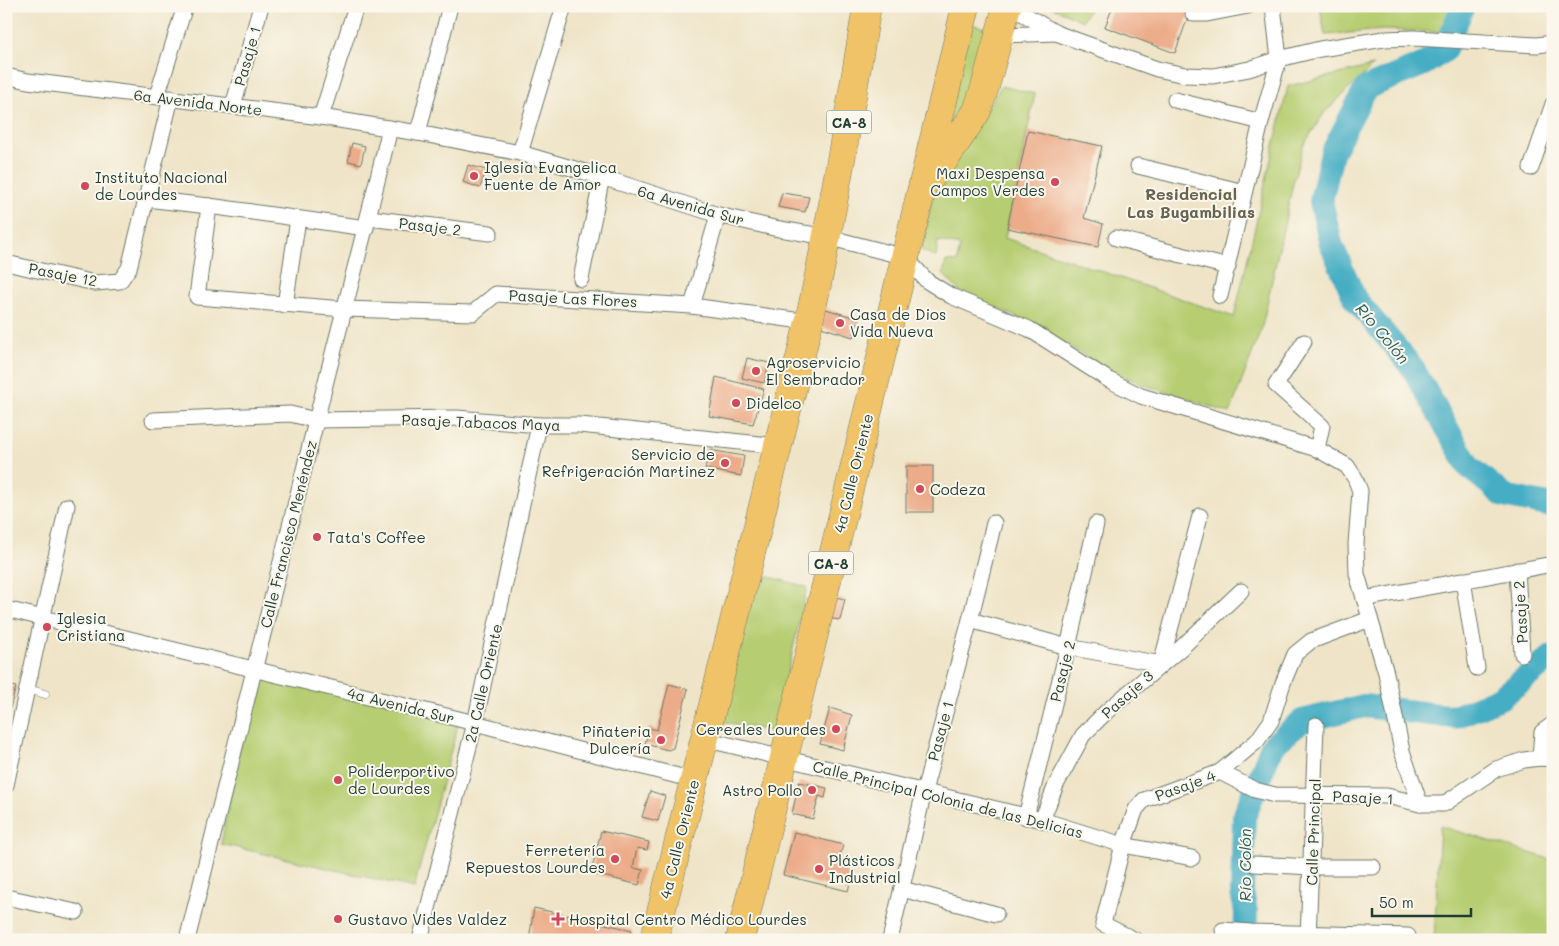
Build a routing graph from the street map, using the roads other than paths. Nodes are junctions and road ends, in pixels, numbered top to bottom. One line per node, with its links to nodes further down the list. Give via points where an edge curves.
1 (185, 6): 17 (street)
2 (261, 6): 20 (street, Pasaje 1)
3 (356, 6): 21 (street)
4 (450, 6): 24 (street)
5 (564, 6): 25 (street)
6 (867, 6): 37 (highway, 4a Calle Oriente / CA-8)
7 (966, 6): 29 (highway, 4a Calle Oriente / CA-8)
8 (1009, 6): 12 (street); 13 (highway)
9 (1248, 6): 11 (street)
10 (1273, 6): 15 (street)
11 (1193, 14)
12 (1056, 33): 13 (street); 15 (street, via 1185,75 1213,76)
13 (1000, 35): 29 (highway, via 978,111)
14 (1553, 43): 15 (street, via 1384,39)
15 (1279, 59): 22 (street)
16 (7, 76): 17 (street, 6a Avenida Norte)
17 (164, 97): 20 (street, 6a Avenida Norte); 31 (street)
18 (1175, 100): 22 (street)
19 (1553, 104): 27 (street)
20 (233, 106): 21 (street, 6a Avenida Norte)
21 (321, 117): 23 (street, 6a Avenida Norte)
22 (1261, 122): 30 (street)
23 (390, 128): 24 (street, 6a Avenida Sur); 35 (street, Calle Francisco Menéndez)
24 (418, 132): 25 (street, 6a Avenida Sur)
25 (520, 153): 28 (street, 6a Avenida Sur)
26 (1138, 166): 30 (street)
27 (1531, 168)
28 (602, 177): 33 (street, 6a Avenida Sur); 42 (street)
29 (923, 187): 39 (highway, 4a Calle Oriente / CA-8)
30 (1244, 192): 41 (street)
31 (146, 199): 32 (street, Pasaje 2); 40 (street, Pasaje 12, via 130,268 120,281 95,284)
32 (209, 206): 34 (street, Pasaje 2); 44 (street, Pasaje Las Flores, via 197,297)
33 (718, 215): 37 (street, 6a Avenida Sur); 45 (street)
34 (298, 219): 35 (street, Pasaje 2); 44 (street)
35 (367, 223): 36 (street, Pasaje 2); 46 (street, Calle Francisco Menéndez)
36 (490, 233)
37 (828, 237): 39 (street, 6a Avenida Sur); 47 (highway, 4a Calle Oriente / CA-8)
38 (1116, 238): 41 (street)
39 (905, 257): 53 (street, via 926,282 1029,329 1109,380 1141,396); 78 (highway, 4a Calle Oriente / CA-8)
40 (6, 263)
41 (1228, 266): 43 (street)
42 (581, 279)
43 (1220, 296)
44 (285, 304): 46 (street, Pasaje Las Flores)
45 (692, 306): 46 (street, Pasaje Las Flores, via 496,294 473,313); 47 (street, Pasaje Las Flores)
46 (344, 309): 50 (street, Calle Francisco Menéndez)
47 (809, 322): 52 (highway, 4a Calle Oriente / CA-8)
48 (1304, 342): 53 (street, via 1276,385 1322,426)
49 (153, 420): 50 (street, Pasaje Tabacos Maya, via 290,414)
50 (316, 420): 51 (street, Pasaje Tabacos Maya, via 457,418); 71 (street, Calle Francisco Menéndez)
51 (540, 425): 52 (street, Pasaje Tabacos Maya, via 580,425); 74 (street, 2a Calle Oriente)
52 (778, 446): 77 (highway, 4a Calle Oriente / CA-8)
53 (1317, 448): 62 (street, via 1347,466 1360,491 1356,574)
54 (66, 506): 64 (street)
55 (1200, 516): 69 (street)
56 (994, 523): 65 (street, Pasaje 1)
57 (1096, 524): 67 (street, Pasaje 2)
58 (1553, 564): 59 (street)
59 (1517, 570): 60 (street); 68 (street, Pasaje 2)
60 (1463, 580): 62 (street); 70 (street)
61 (1241, 591): 69 (street, Pasaje 3)
62 (1364, 599): 66 (street)
63 (6, 609): 64 (street, 4a Avenida Sur)
64 (42, 617): 71 (street, 4a Avenida Sur); 72 (street)
65 (970, 620): 67 (street); 83 (street, Pasaje 1)
66 (1370, 620): 80 (street, Pasaje 4, via 1311,641 1295,654 1271,721 1257,741); 85 (street, via 1386,673 1402,751)
67 (1068, 648): 69 (street); 86 (street, Pasaje 2)
68 (1522, 654)
69 (1161, 664): 87 (street, Pasaje 3, via 1083,736 1056,785)
70 (1477, 668)
71 (254, 670): 74 (street, 4a Avenida Sur); 100 (street, Calle Francisco Menéndez)
72 (28, 689): 73 (lane); 82 (street)
73 (45, 694)
74 (475, 723): 81 (street, 4a Avenida Sur); 101 (street, 2a Calle Oriente)
75 (1553, 724): 79 (street, via 1542,732)
76 (1316, 725): 84 (street, Calle Principal)
77 (704, 739): 78 (street, Calle Principal Colonia de las Delicias); 81 (highway, 4a Calle Oriente / CA-8)
78 (784, 759): 83 (street, Calle Principal Colonia de las Delicias); 103 (highway, 4a Calle Oriente / CA-8)
79 (1546, 759): 85 (street, Pasaje 1, via 1524,760 1496,769 1444,804)
80 (1220, 772): 84 (street, Pasaje 1, via 1255,790); 88 (street, Pasaje 4, via 1144,800 1136,809)
81 (693, 780): 102 (highway, 4a Calle Oriente / CA-8)
82 (6, 785)
83 (924, 791): 86 (street, Calle Principal Colonia de las Delicias); 93 (street, Pasaje 1)
84 (1315, 795): 85 (street, Pasaje 1, via 1387,796); 91 (street, Calle Principal)
85 (1420, 804)
86 (1026, 816): 87 (street, Calle Principal Colonia de las Delicias)
87 (1042, 820): 88 (street, Calle Principal Colonia de las Delicias)
88 (1123, 845): 89 (street, Calle Principal Colonia de las Delicias); 105 (street, Pasaje 4, via 1103,924)
89 (1192, 858)
90 (1254, 864): 91 (street)
91 (1312, 867): 92 (street); 99 (street, Calle Principal)
92 (1373, 867)
93 (902, 889): 96 (street); 104 (street, Pasaje 1)
94 (6, 896): 95 (street)
95 (76, 912)
96 (996, 914)
97 (1223, 930): 99 (street)
98 (1408, 936): 99 (street)
99 (1308, 937)
100 (187, 940)
101 (420, 940)
102 (654, 940)
103 (740, 940)
104 (890, 940)
105 (1135, 940)

